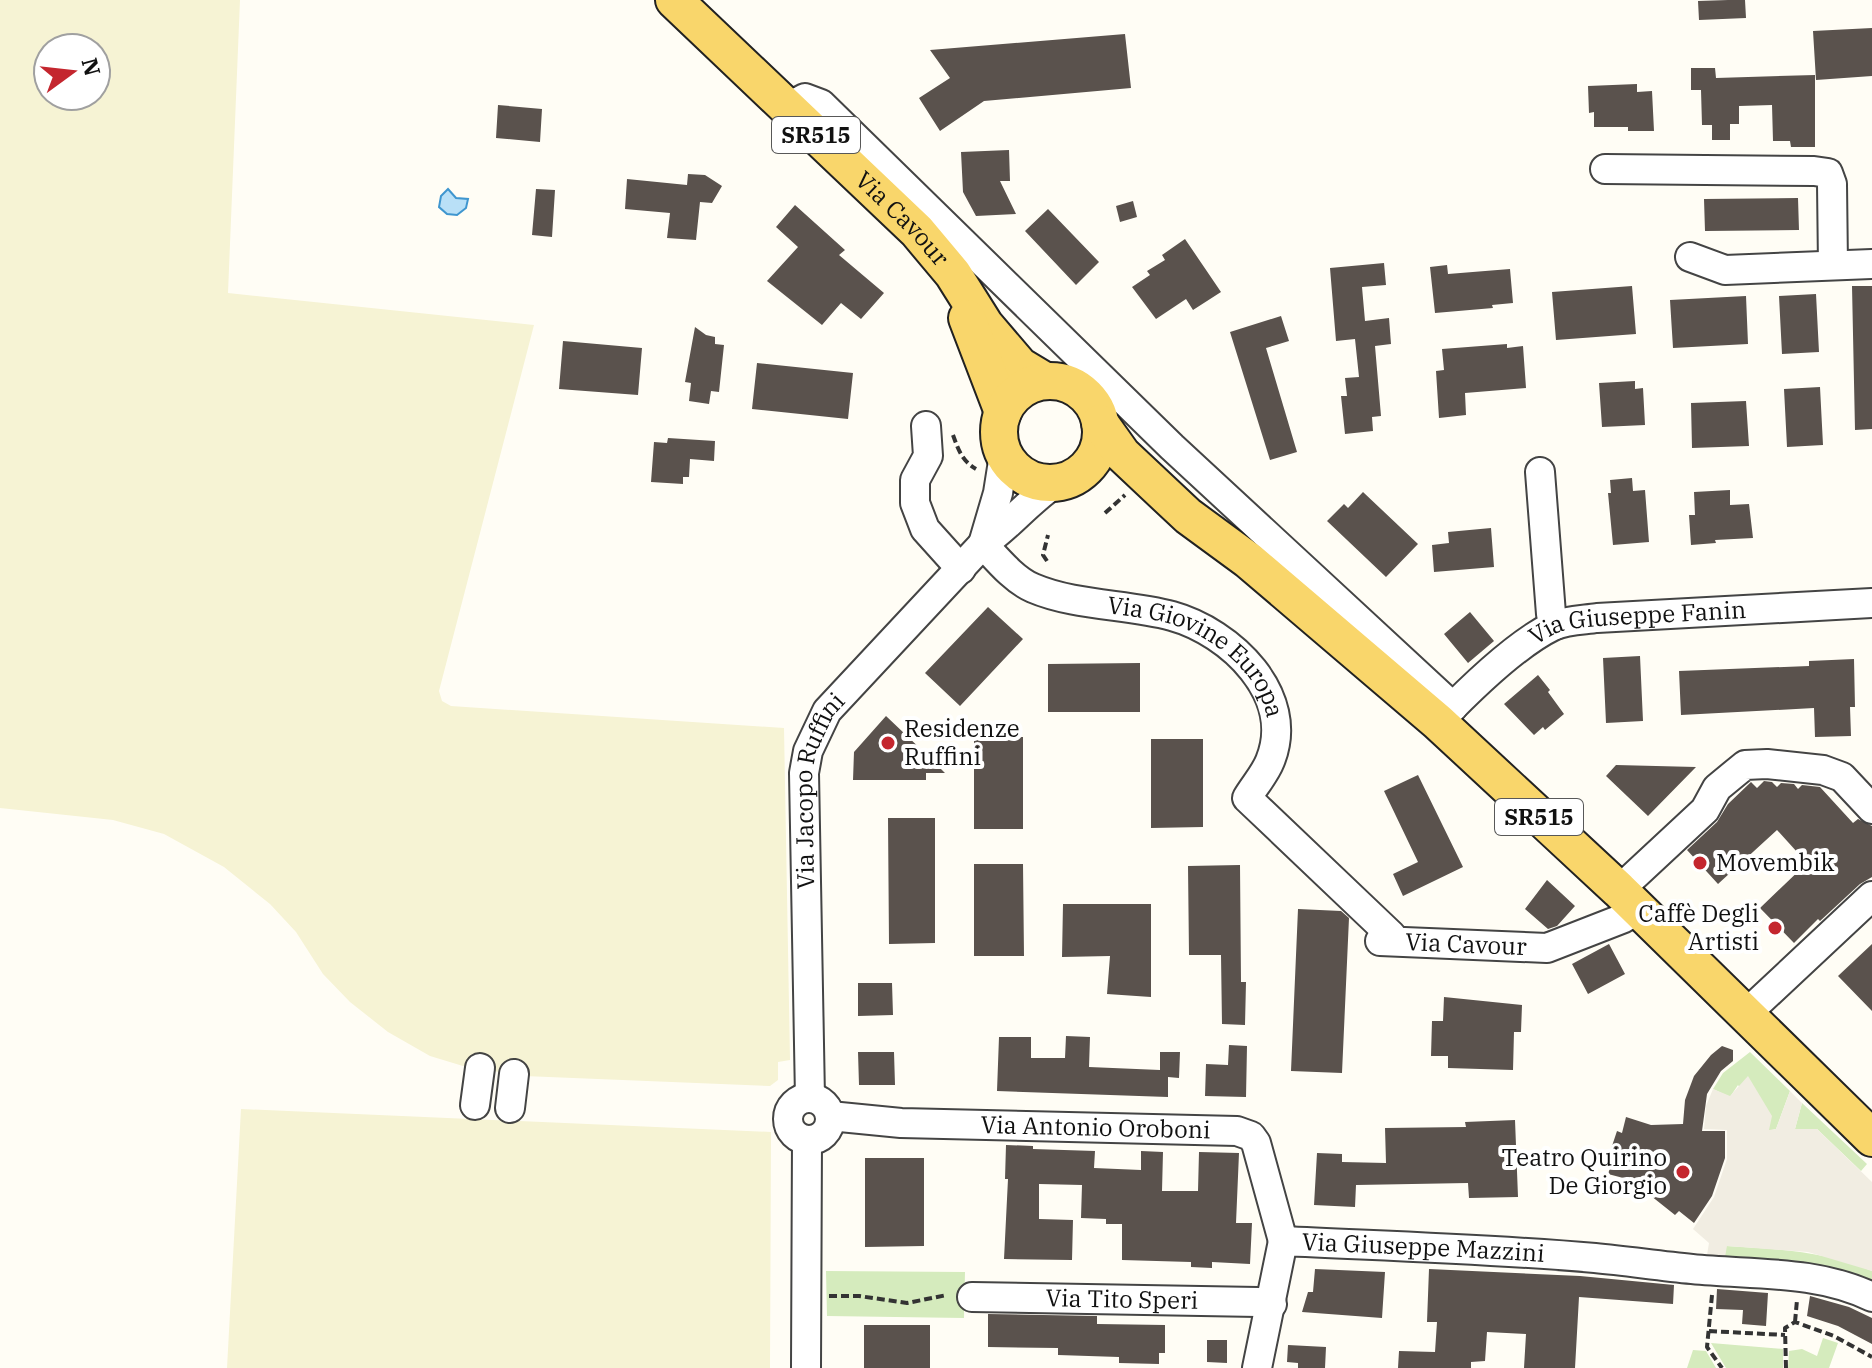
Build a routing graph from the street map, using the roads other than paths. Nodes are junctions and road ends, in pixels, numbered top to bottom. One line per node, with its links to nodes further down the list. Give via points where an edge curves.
1 (674, 0): 2 (main road, Via Cavour / SR515)
2 (788, 107): 7 (main road, Via Cavour / SR515, via 917,231); 20 (street, via 805,98 821,104)
3 (1605, 169): 6 (street, via 1828,173)
4 (1698, 260): 6 (street, via 1725,270)
5 (1872, 264): 6 (street)
6 (1833, 265)
7 (953, 274): 8 (main road, Via Cavour / SR515, via 985,325 1020,366); 9 (main road, Via Cavour / SR515)
8 (1045, 381): 9 (main road, via 1019,390); 10 (main road, via 1074,387 1086,396)
9 (1003, 412): 12 (main road)
10 (1100, 423): 14 (main road, via 1097,452); 15 (main road, SR515, via 1122,454)
11 (939, 429): 17 (street, via 915,480 915,503 925,529)
12 (993, 464): 14 (main road, via 1041,482); 16 (street, Via Jacopo Ruffini, via 998,493)
13 (1540, 472): 19 (street)
14 (1067, 478): 15 (main road, SR515, via 1119,477); 16 (street, Via Jacopo Ruffini)
15 (1188, 516): 20 (main road, SR515)
16 (983, 544): 17 (street, Via Jacopo Ruffini); 24 (street, Via Giovine Europa, via 1035,589 1182,620 1223,640 1250,665 1267,689 1275,732 1270,761 1247,798)
17 (961, 569): 29 (street, Via Jacopo Ruffini, via 827,711 808,751 804,773)
18 (1872, 603): 19 (street, Via Giuseppe Fanin, via 1597,618)
19 (1555, 625): 20 (street, Via Giuseppe Fanin)
20 (1445, 714): 23 (main road, SR515)
21 (1872, 809): 23 (street, Via Cavour, via 1842,777 1823,770 1745,765 1717,788 1705,810)
22 (1872, 896): 25 (street)
23 (1627, 898): 24 (street, Via Cavour, via 1624,918 1547,948); 25 (main road, SR515)
24 (1386, 938)
25 (1747, 1013): 31 (main road, SR515)
26 (480, 1068): 28 (street)
27 (514, 1074): 30 (street)
28 (475, 1105)
29 (820, 1107): 32 (street, Via Antonio Oroboni, via 901,1123 1237,1131 1256,1143); 36 (street, via 829,1128 807,1140)
30 (510, 1108)
31 (1872, 1138)
32 (1283, 1241): 34 (street, Via Giuseppe Mazzini, via 1595,1258 1816,1279); 35 (street, Via Giuseppe Mazzini)
33 (972, 1297): 35 (street, Via Tito Speri)
34 (1872, 1297)
35 (1272, 1304): 37 (street, Via Giuseppe Mazzini)
36 (806, 1368)
37 (1257, 1368)

